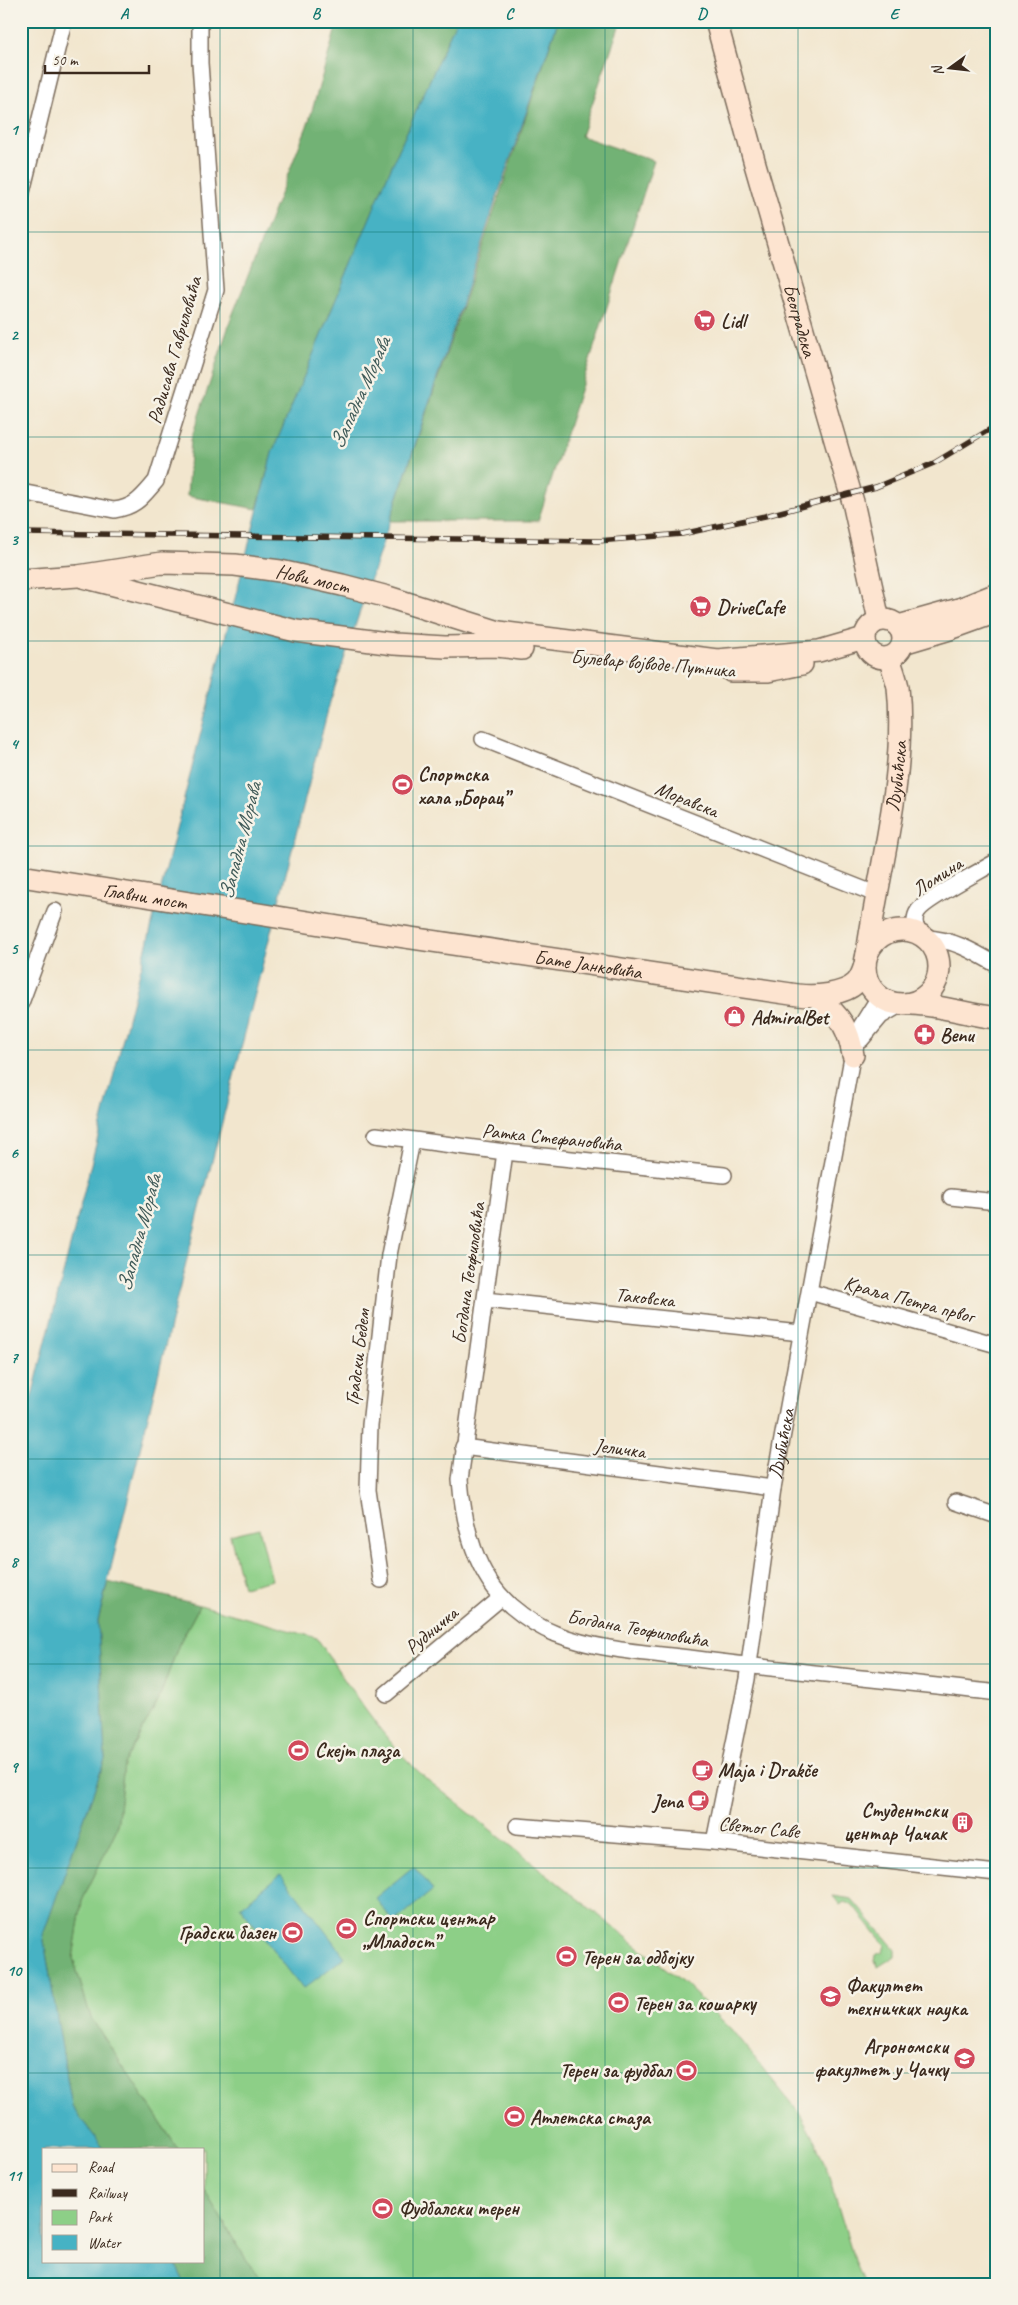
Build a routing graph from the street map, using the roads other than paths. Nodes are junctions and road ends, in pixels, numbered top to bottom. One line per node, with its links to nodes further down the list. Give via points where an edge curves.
1 (64, 21): 4 (street)
2 (200, 21): 6 (street, Радисава Гавриловића, via 216,290 156,480 140,500 128,508 114,510)
3 (716, 21): 11 (main road, Београдска)
4 (28, 138): 5 (street)
5 (21, 196)
6 (21, 492)
7 (117, 578): 8 (main road, via 78,576); 12 (main road, via 296,631 445,647); 12 (main road, Нови мост, via 162,563 235,565 280,571 388,597)
8 (21, 580)
9 (997, 594): 11 (main road)
10 (997, 612): 11 (main road, via 950,630)
11 (892, 637): 13 (main road, via 869,627); 13 (main road, via 879,658); 17 (main road, Љубићска, via 898,685 896,784)
12 (498, 639): 13 (main road, Булевар војводе Путника, via 717,660)
13 (866, 644)
14 (483, 739): 17 (street, Моравска)
15 (997, 861): 20 (street, Ломина, via 924,904 915,916)
16 (21, 876): 19 (main road, Главни мост)
17 (878, 895): 20 (main road, via 882,912 893,925); 21 (main road, Љубићска)
18 (55, 911): 26 (street)
19 (370, 932): 25 (main road, Бате Јанковића)
20 (915, 933): 21 (main road, via 890,932 880,937 872,945); 22 (street, via 960,944); 23 (main road, via 937,952)
21 (866, 960): 24 (main road, via 867,980); 25 (main road, Бате Јанковића, via 861,976 851,987)
22 (997, 965)
23 (940, 971): 27 (main road, via 931,992 923,999); 28 (main road, via 951,998)
24 (877, 995): 25 (main road, Бате Јанковића); 27 (main road, via 889,1002); 30 (street, Љубићска, via 861,1026)
25 (814, 999): 30 (main road, via 840,1018)
26 (21, 1002)
27 (906, 1004): 28 (main road, via 939,1006); 30 (street, Љубићска, via 881,1016)
28 (975, 1016): 29 (main road)
29 (997, 1018)
30 (854, 1051): 37 (street, Љубићска)
31 (376, 1135): 32 (street, Ратка Стефановића)
32 (412, 1141): 33 (street, Ратка Стефановића); 45 (street, Градски Бедем, via 389,1255 370,1425 368,1490)
33 (505, 1152): 34 (street, Ратка Стефановића); 38 (street, Богдана Теофиловића)
34 (724, 1176)
35 (951, 1197): 36 (street)
36 (997, 1202)
37 (810, 1292): 39 (street, Љубићска); 40 (street, Краља Петра првог)
38 (485, 1300): 39 (street, Таковска); 41 (street, Богдана Теофиловића)
39 (801, 1333): 42 (street, Љубићска)
40 (997, 1345)
41 (463, 1447): 42 (street, Јеличка); 46 (street, Богдана Теофиловића, via 460,1480 468,1535 482,1568)
42 (773, 1488): 47 (street, Љубићска)
43 (956, 1502): 44 (street)
44 (997, 1516)
45 (381, 1580)
46 (502, 1597): 47 (street, Богдана Теофиловића, via 531,1621 554,1634 582,1643); 49 (street, Рудничка)
47 (749, 1665): 48 (street, Богдана Теофиловића); 51 (street, Љубићска)
48 (997, 1693)
49 (386, 1694)
50 (517, 1826): 51 (street, Светог Саве)
51 (714, 1842): 52 (street, Светог Саве)
52 (997, 1873)

